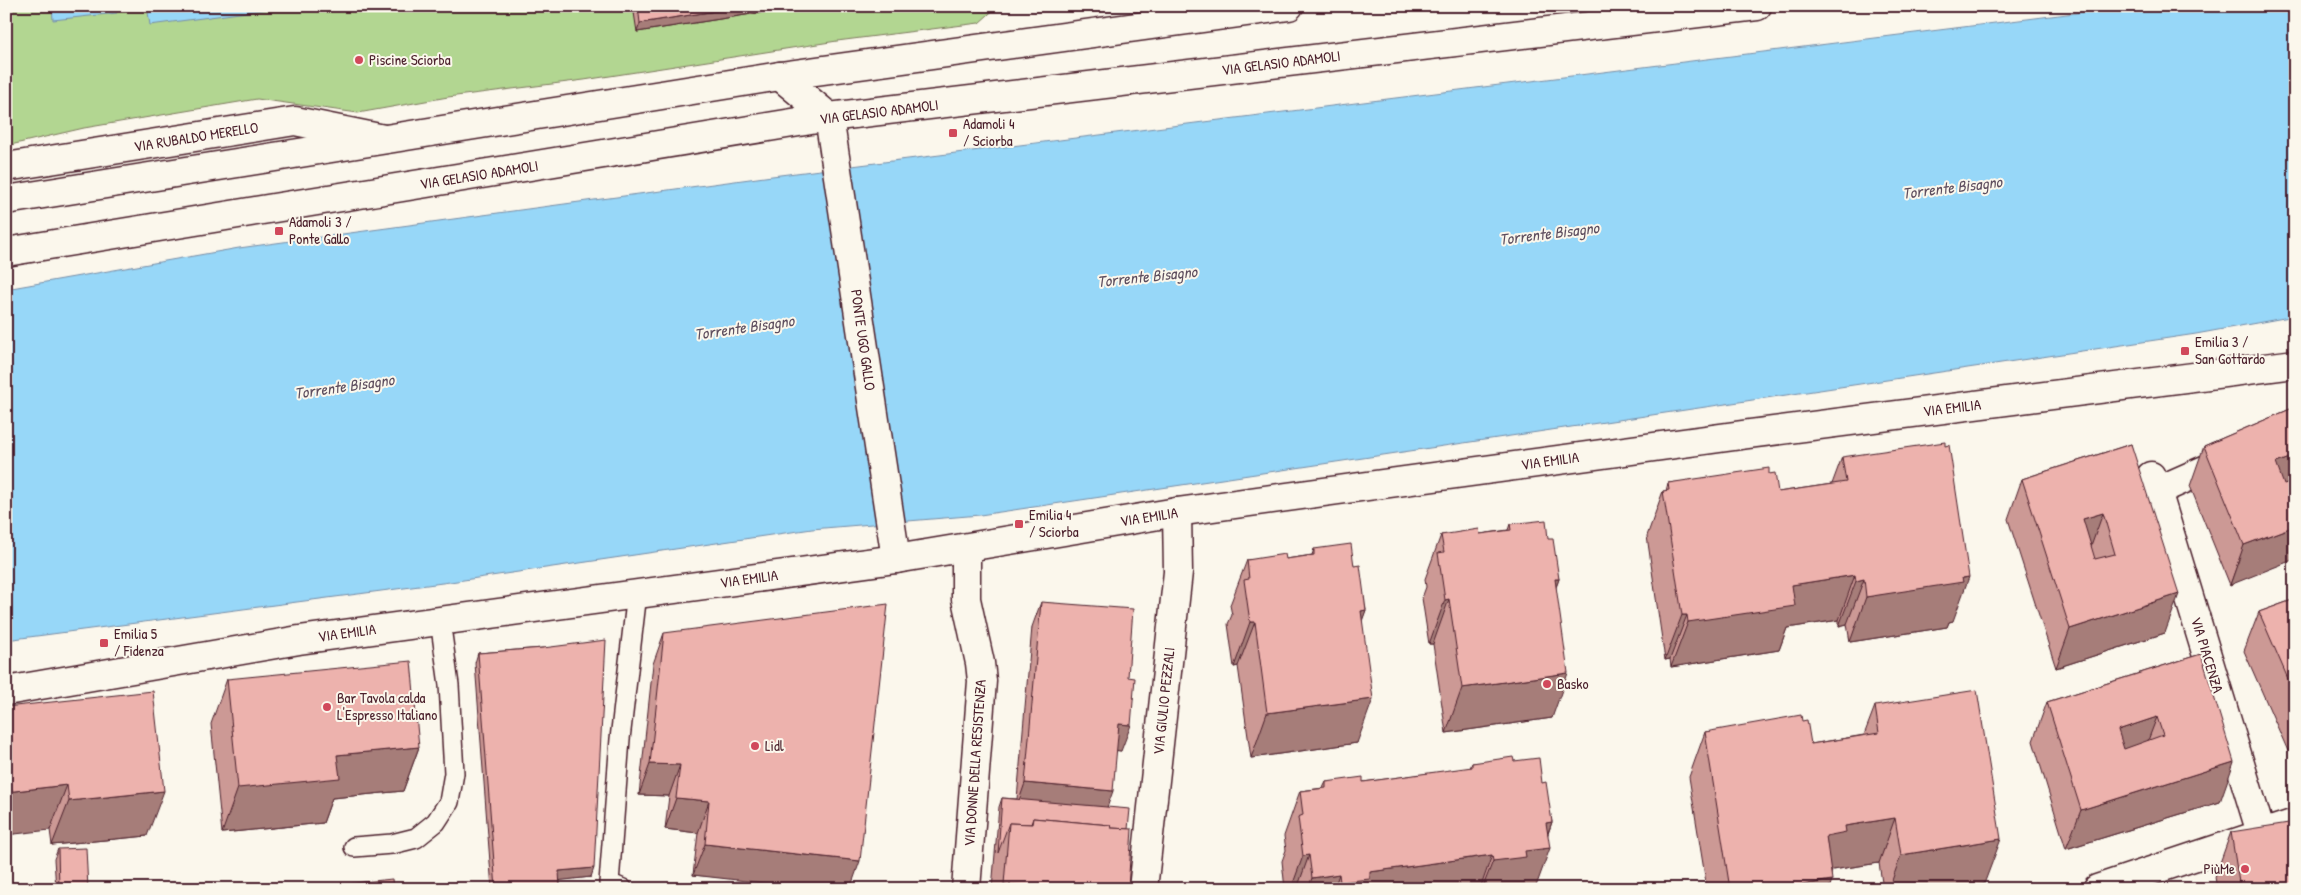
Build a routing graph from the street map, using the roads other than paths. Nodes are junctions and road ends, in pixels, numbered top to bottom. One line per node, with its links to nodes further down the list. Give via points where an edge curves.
1 (1289, 6): 3 (main road)
2 (1757, 6): 4 (main road, VIA GELASIO ADAMOLI)
3 (780, 76): 4 (main road); 5 (main road)
4 (829, 117): 8 (main road, VIA GELASIO ADAMOLI); 13 (main road, PONTE UGO GALLO)
5 (385, 139): 6 (main road, VIA RUBALDO MERELLO, via 295,121); 7 (main road)
6 (6, 167)
7 (6, 200)
8 (6, 252)
9 (2295, 364): 11 (main road, VIA EMILIA, via 1739,435)
10 (2295, 430): 18 (main road, VIA PIACENZA, via 2154,484)
11 (1178, 512): 12 (main road, VIA EMILIA); 22 (main road, VIA GIULIO PEZZALI, via 1178,572)
12 (966, 548): 13 (main road, VIA EMILIA); 21 (main road, VIA DONNE DELLA RESISTENZA, via 966,599 982,681)
13 (896, 559): 14 (main road, VIA EMILIA)
14 (636, 593): 15 (main road, VIA EMILIA); 20 (lane, via 608,883)
15 (440, 620): 16 (main road, VIA EMILIA, via 299,640); 19 (lane, via 449,685 454,773 449,802 436,822 416,838)
16 (6, 691)
17 (2295, 823): 18 (main road)
18 (2261, 833): 23 (main road)
19 (354, 847)
20 (623, 889)
21 (966, 889)
22 (1143, 889)
23 (2097, 889)

